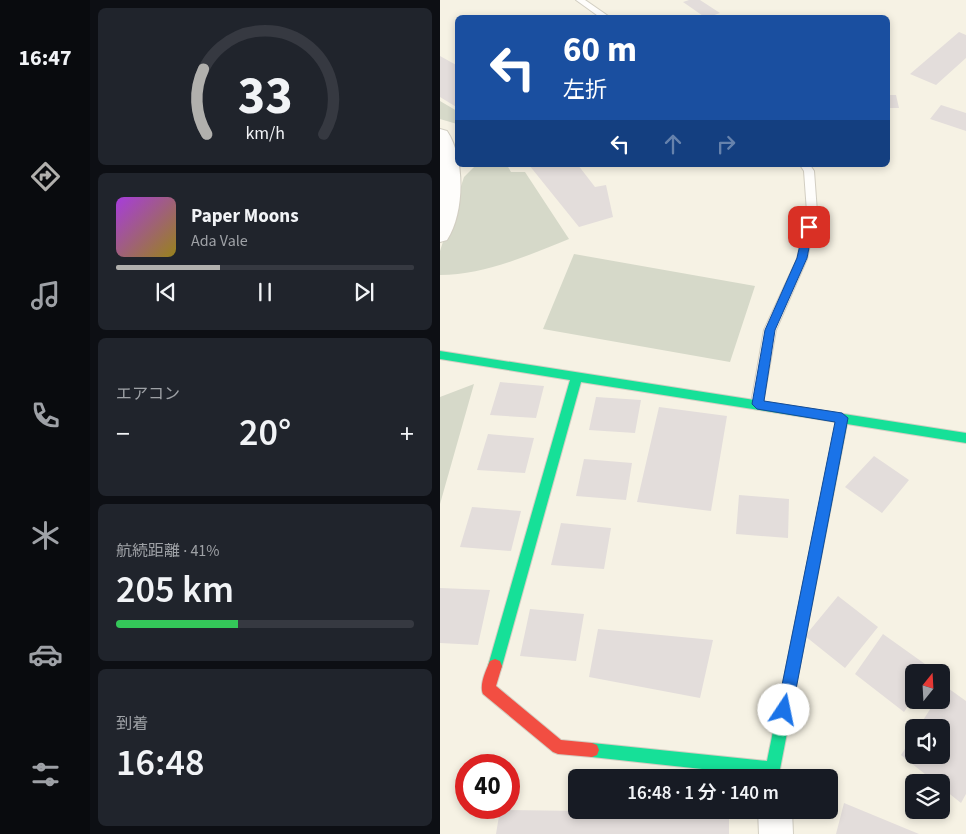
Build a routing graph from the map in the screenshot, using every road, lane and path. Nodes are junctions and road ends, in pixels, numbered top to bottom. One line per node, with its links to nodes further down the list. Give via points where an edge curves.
1 (580, 0): 2 (lane)
2 (602, 15)
3 (440, 135): 5 (street, via 449,158 451,188 446,221)
4 (806, 167): 8 (lane, via 812,212 802,258 770,330)
5 (440, 235)
6 (443, 358): 7 (street)
7 (577, 376): 8 (street); 11 (street, via 488,689 558,747)
8 (757, 404): 9 (street)
9 (842, 418): 10 (street); 12 (street)
10 (966, 438)
11 (740, 769)
12 (774, 769)
13 (775, 819): 14 (street)
14 (776, 834)

